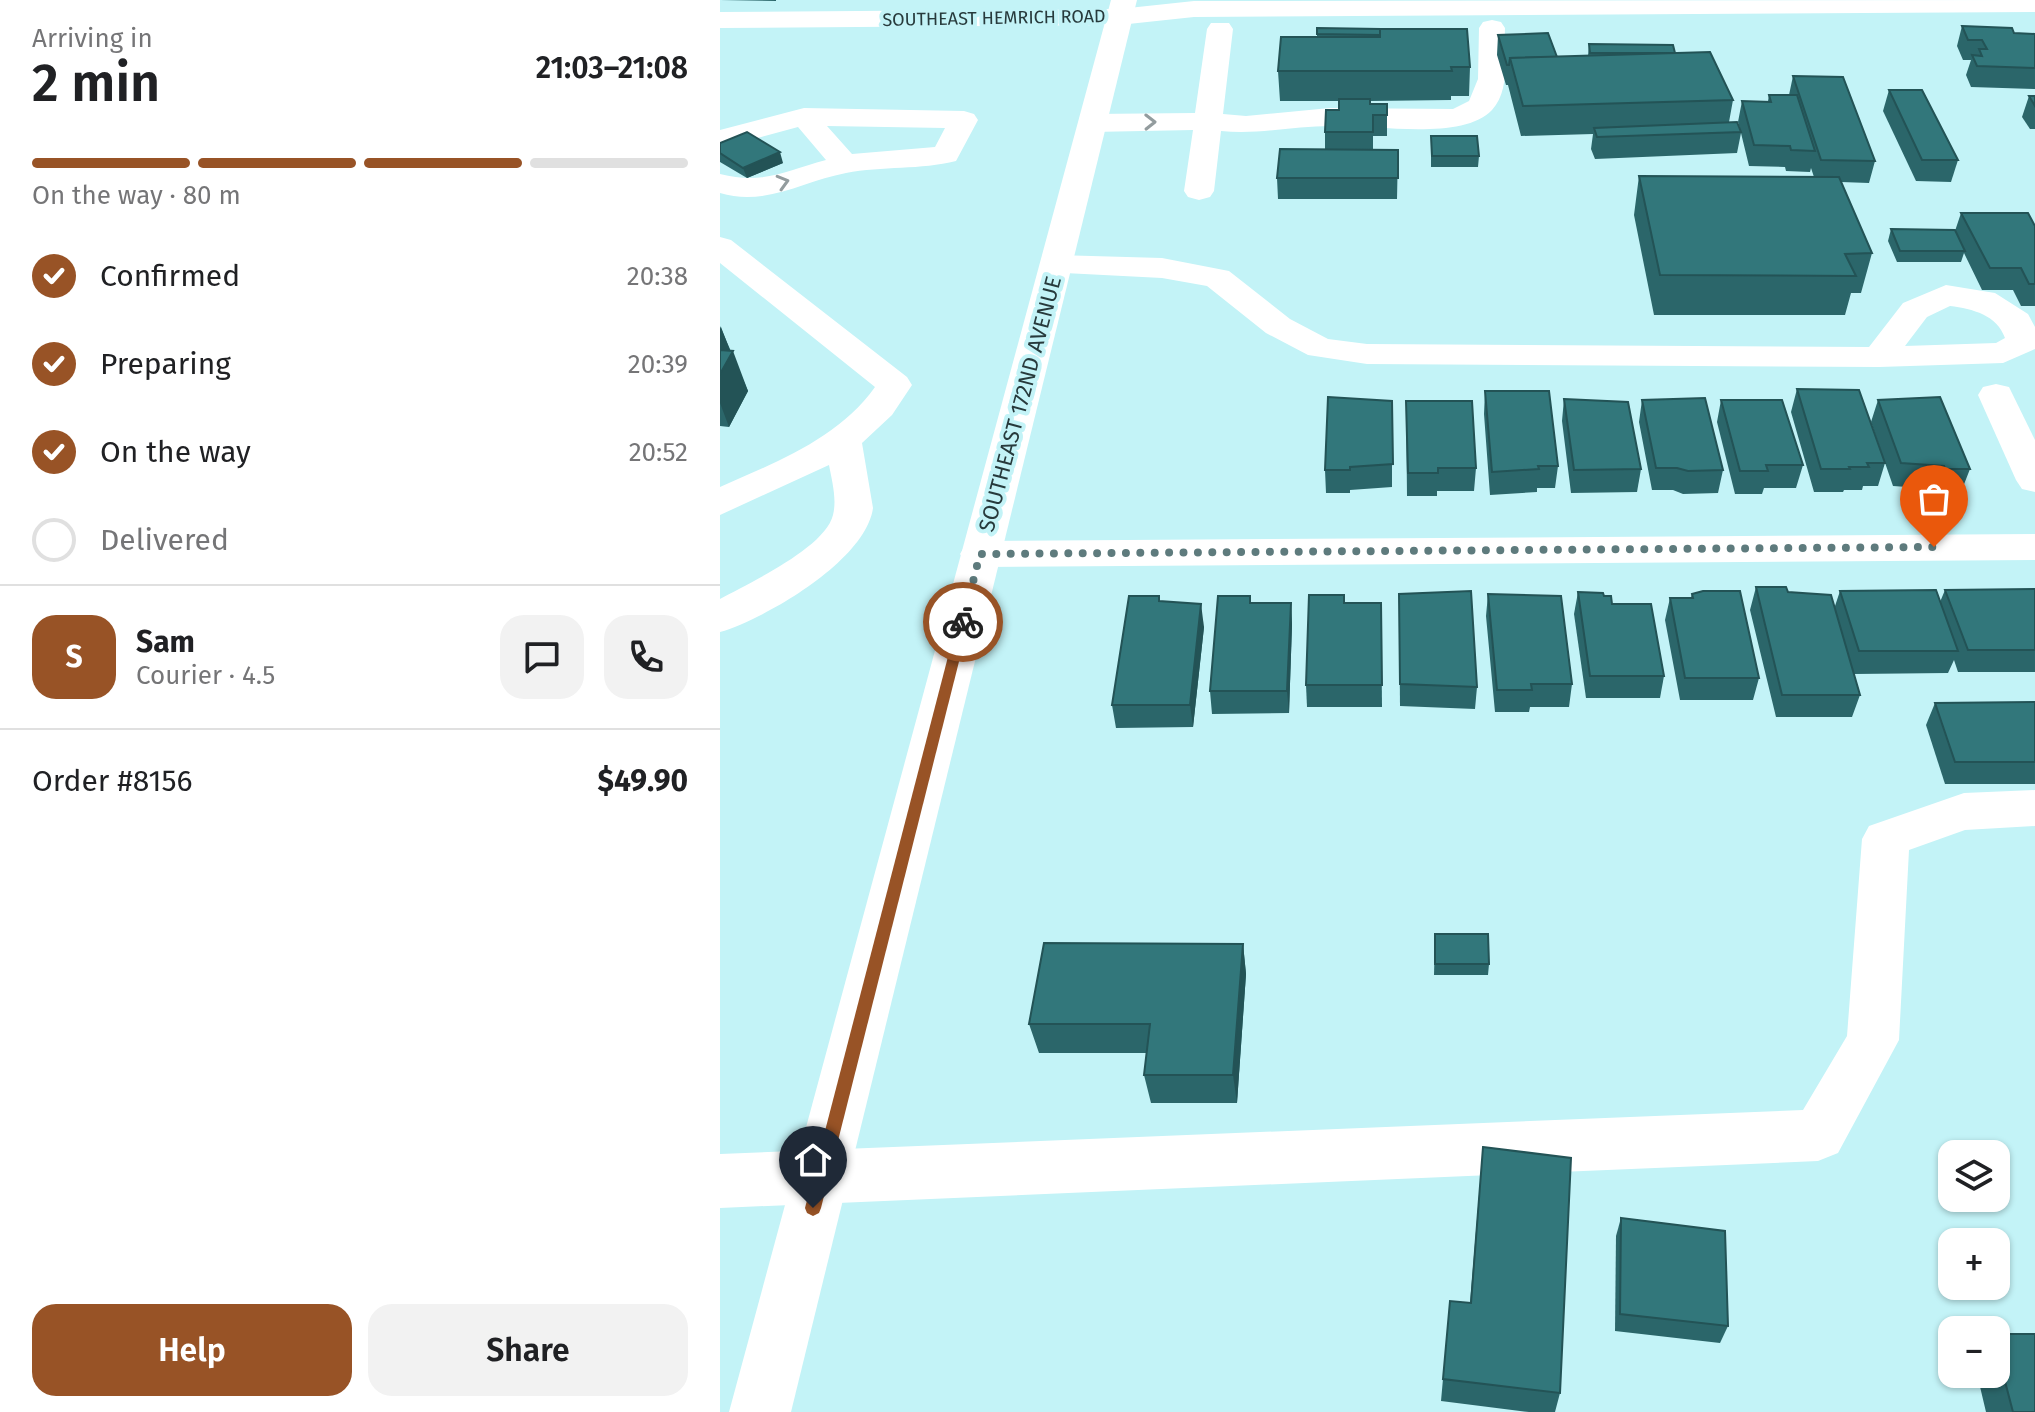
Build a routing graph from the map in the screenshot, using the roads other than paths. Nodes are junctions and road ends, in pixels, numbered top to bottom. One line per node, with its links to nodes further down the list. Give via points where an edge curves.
1 (1907, 2): 2 (street, SOUTHEAST HEMRICH ROAD); 3 (street, SOUTHEAST HEMRICH ROAD)
2 (1343, 4): 4 (street, SOUTHEAST HEMRICH ROAD)
3 (2035, 4)
4 (1119, 16): 5 (street, SOUTHEAST HEMRICH ROAD); 8 (street); 11 (street, SOUTHEAST 172ND AVENUE)
5 (720, 20)
6 (1492, 28): 7 (street); 8 (street); 10 (street, via 1492,79 1481,106 1459,117 1330,117 1246,125)
7 (2035, 28)
8 (1220, 29): 10 (street)
9 (804, 117): 12 (street); 13 (street); 13 (street, via 964,120 946,155)
10 (1208, 121): 11 (street, one-way to 10); 15 (street)
11 (1092, 123): 17 (street, SOUTHEAST 172ND AVENUE)
12 (720, 139)
13 (845, 164): 14 (street, one-way to 13, via 764,187)
14 (720, 183)
15 (1199, 191)
16 (720, 247): 20 (street, via 894,385 880,409)
17 (1056, 265): 18 (street, via 1162,268 1217,278 1278,326 1320,348 1367,354); 24 (street, SOUTHEAST 172ND AVENUE)
18 (1879, 357)
19 (1996, 395): 21 (street)
20 (843, 442): 22 (street); 25 (street, via 852,518 836,543 782,584)
21 (2035, 480)
22 (720, 502)
23 (2035, 547): 24 (street)
24 (980, 554): 27 (street, SOUTHEAST 172ND AVENUE)
25 (720, 617)
26 (2035, 808): 27 (street, via 1964,812 1886,839 1873,1040 1818,1135)
27 (820, 1178): 28 (street); 29 (street, SOUTHEAST 172ND AVENUE)
28 (720, 1181)
29 (760, 1412)

